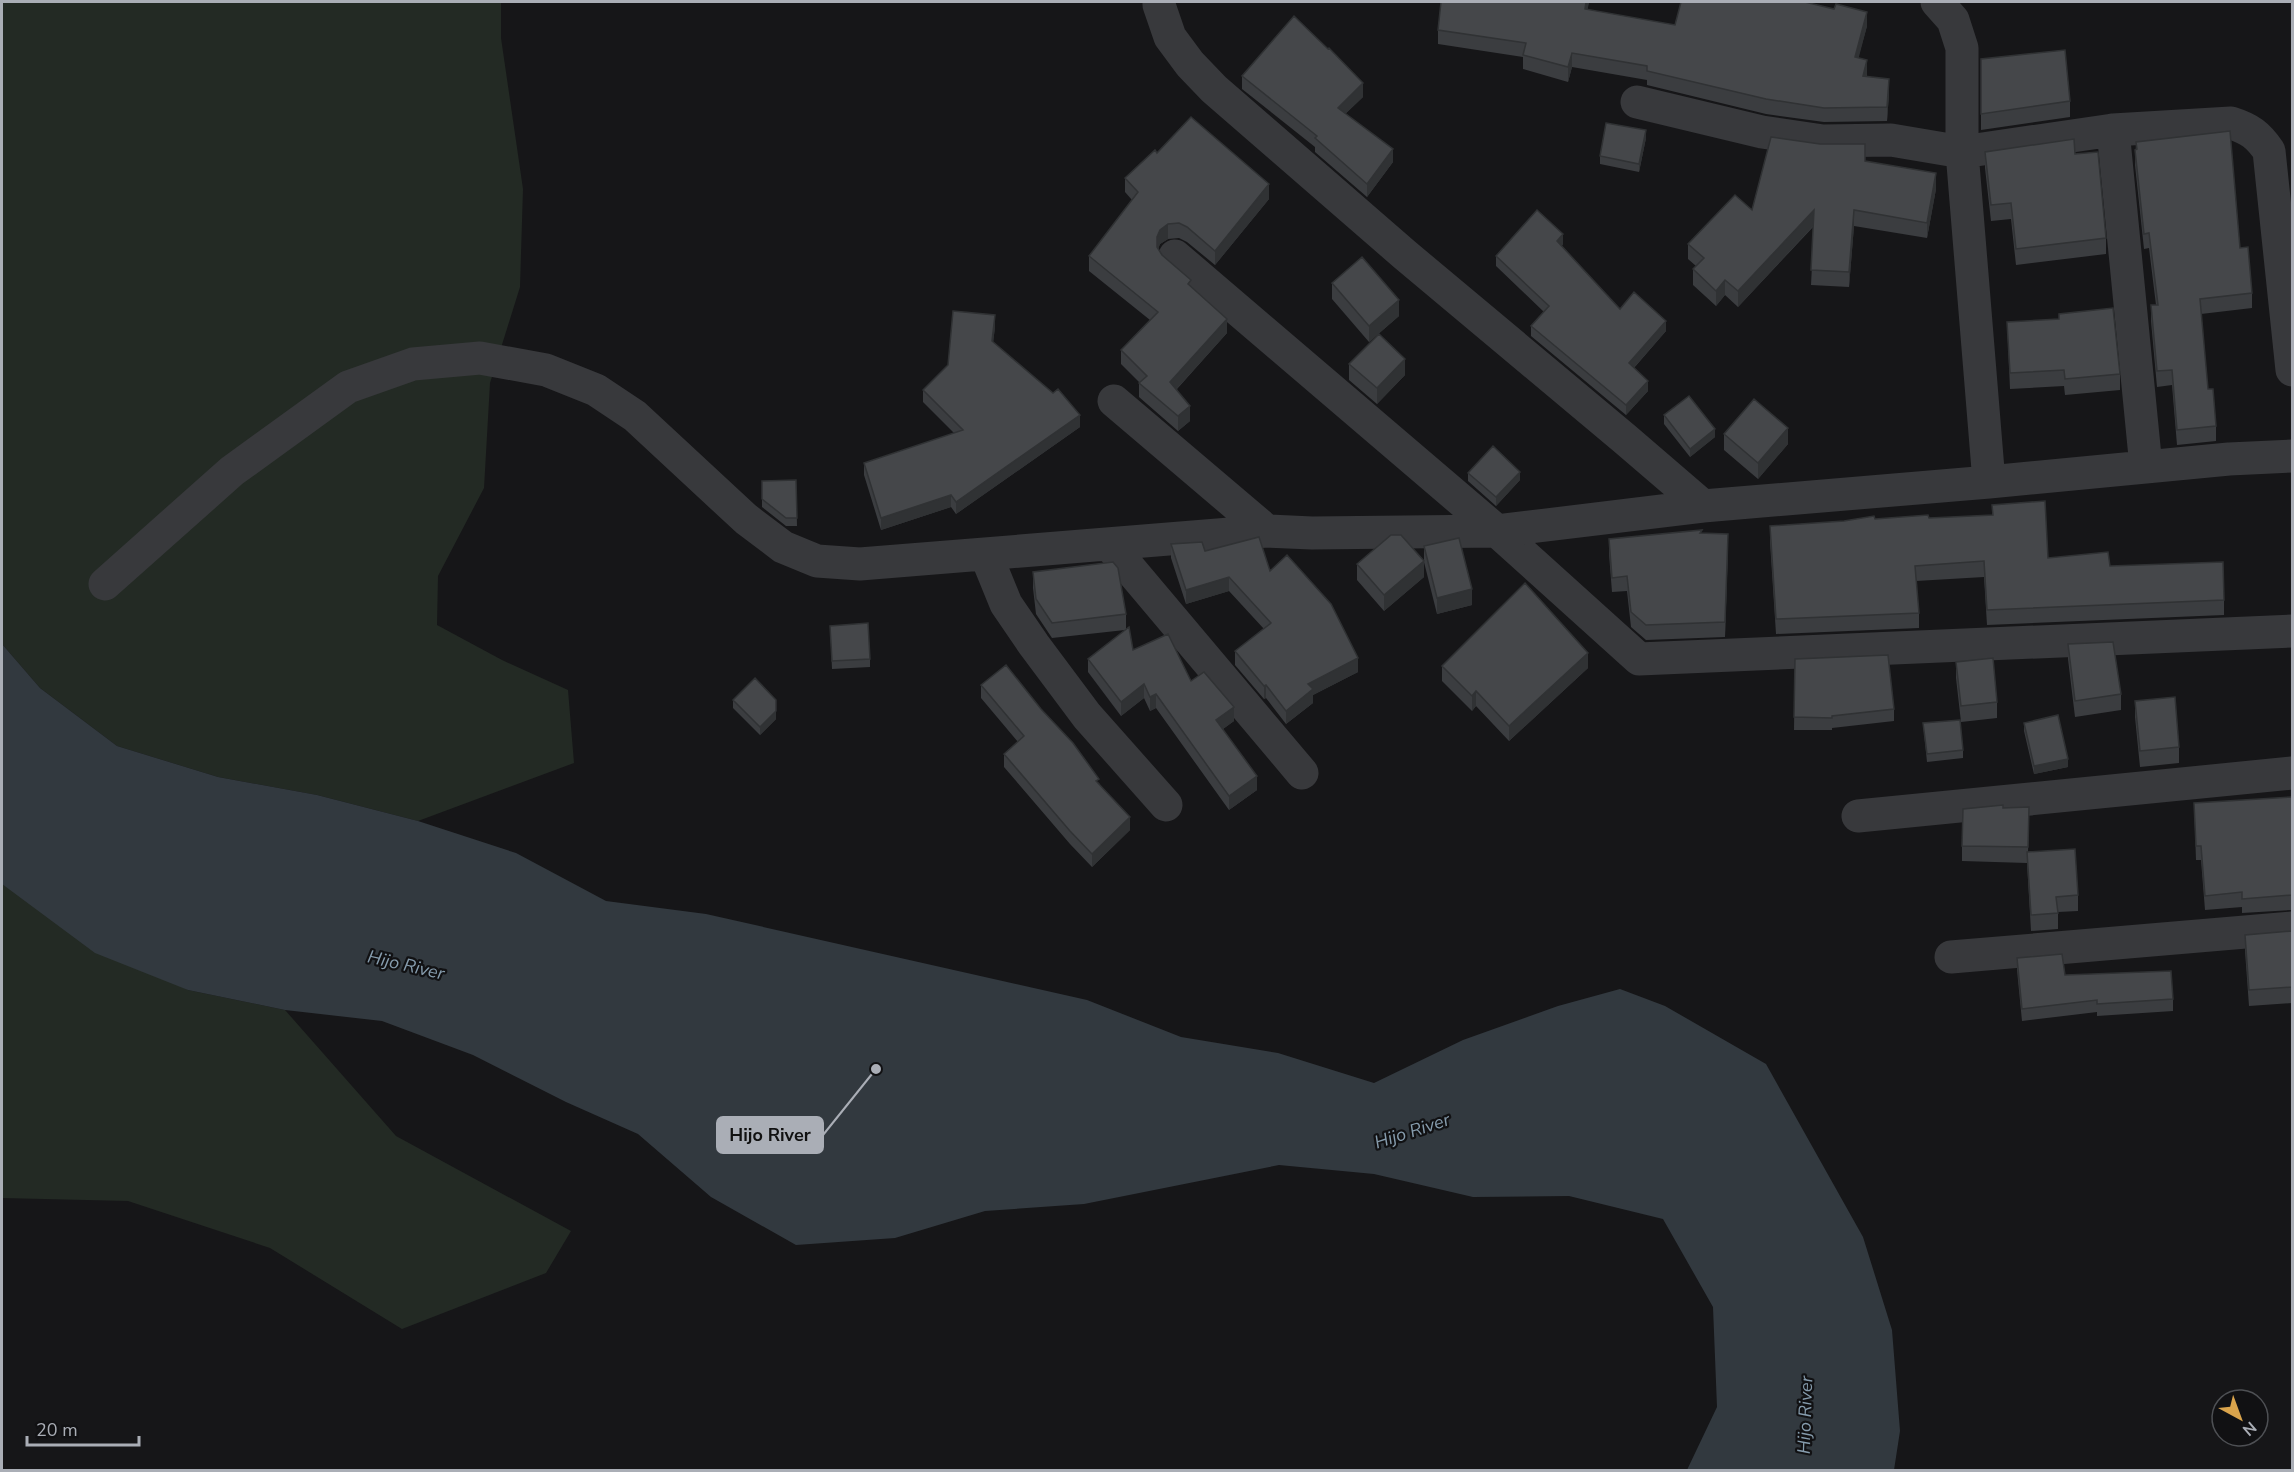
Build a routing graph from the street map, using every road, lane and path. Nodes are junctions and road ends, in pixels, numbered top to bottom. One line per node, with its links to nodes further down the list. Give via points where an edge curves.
1 (1159, 2): 12 (street, via 1170,37 1214,89)
2 (1937, 2): 5 (street, via 1953,20 1962,48)
3 (1637, 102): 5 (street, via 1762,132 1823,141 1891,140)
4 (2113, 130): 5 (street); 7 (street, via 2232,123 2259,135 2269,151); 10 (street)
5 (1962, 152): 11 (street)
6 (1175, 256): 14 (street)
7 (2292, 370)
8 (1114, 401): 13 (street)
9 (2292, 456): 10 (street)
10 (2146, 467): 11 (street)
11 (1989, 482): 12 (street)
12 (1702, 506): 14 (street)
13 (1267, 531): 14 (street); 15 (street)
14 (1497, 531): 18 (street, via 1639,659)
15 (1109, 544): 16 (street); 19 (street)
16 (986, 555): 17 (street, via 860,564 817,561 783,547 746,519 635,416 596,390 546,370 480,358 413,364 348,387 232,471); 21 (street, via 1006,604 1034,645 1087,716)
17 (105, 584)
18 (2292, 631)
19 (1302, 773)
20 (2292, 773): 22 (street)
21 (1166, 805)
22 (1858, 816)
23 (2292, 928): 24 (street)
24 (1951, 957)

